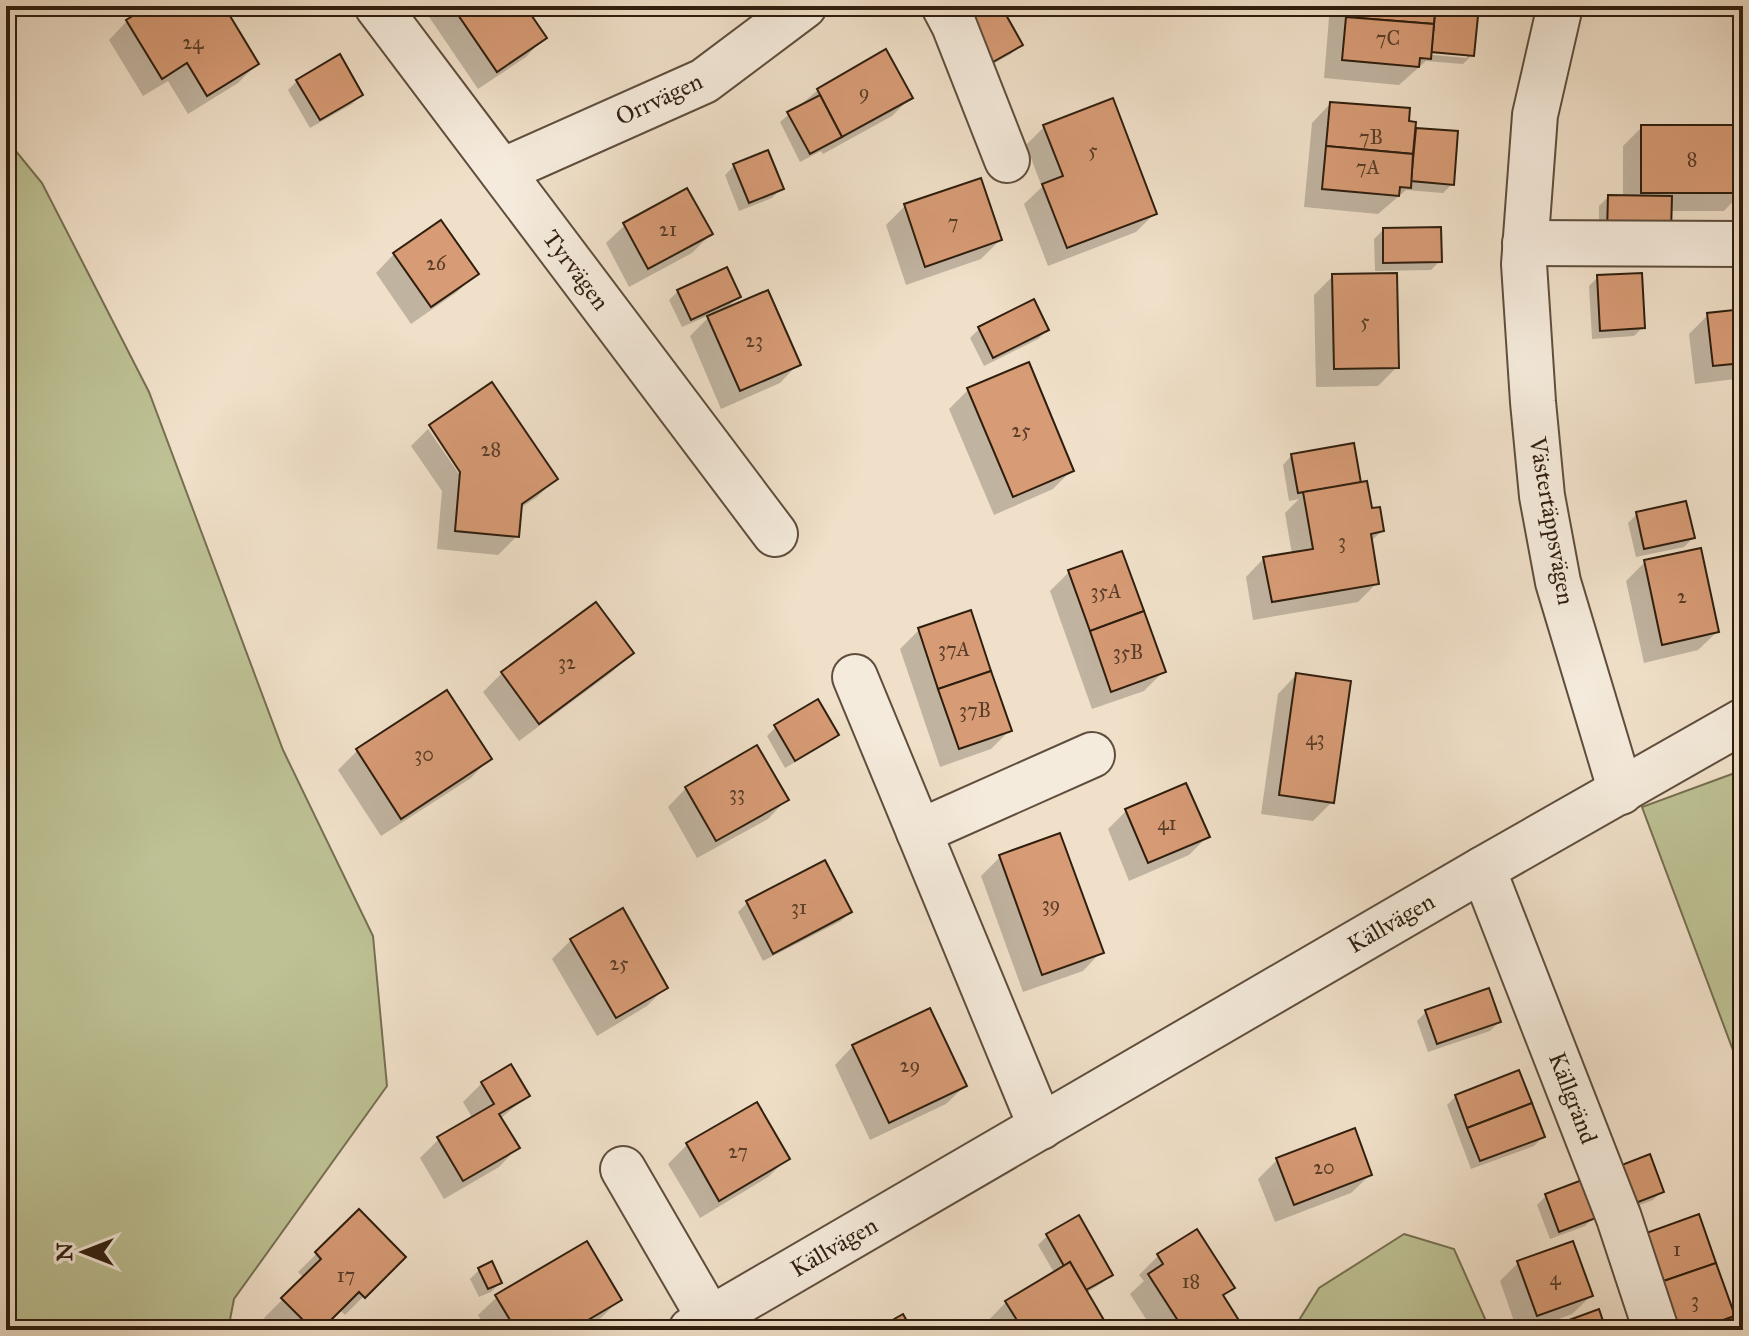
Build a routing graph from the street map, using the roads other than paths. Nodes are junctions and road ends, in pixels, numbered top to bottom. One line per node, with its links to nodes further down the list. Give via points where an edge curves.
1 (377, 6): 6 (street, Tyrvägen)
2 (804, 6): 6 (street, Orrvägen, via 704,81)
3 (944, 6): 5 (street)
4 (1560, 6): 7 (street, Västertäppsvägen, via 1535,115)
5 (1007, 160)
6 (502, 171): 9 (street, Tyrvägen)
7 (1525, 243): 8 (street); 13 (street, Västertäppsvägen, via 1542,496 1558,582)
8 (1743, 244)
9 (775, 534)
10 (855, 677): 14 (street)
11 (1743, 721): 13 (street, Källvägen)
12 (1092, 755): 14 (street)
13 (1621, 792): 15 (street, Källvägen)
14 (919, 832): 16 (street)
15 (1483, 869): 16 (street, Källvägen); 19 (street, Källgränd, via 1619,1218)
16 (1041, 1127): 18 (street, Källvägen)
17 (623, 1169): 18 (street, Källvägen)
18 (701, 1324)
19 (1656, 1330)

